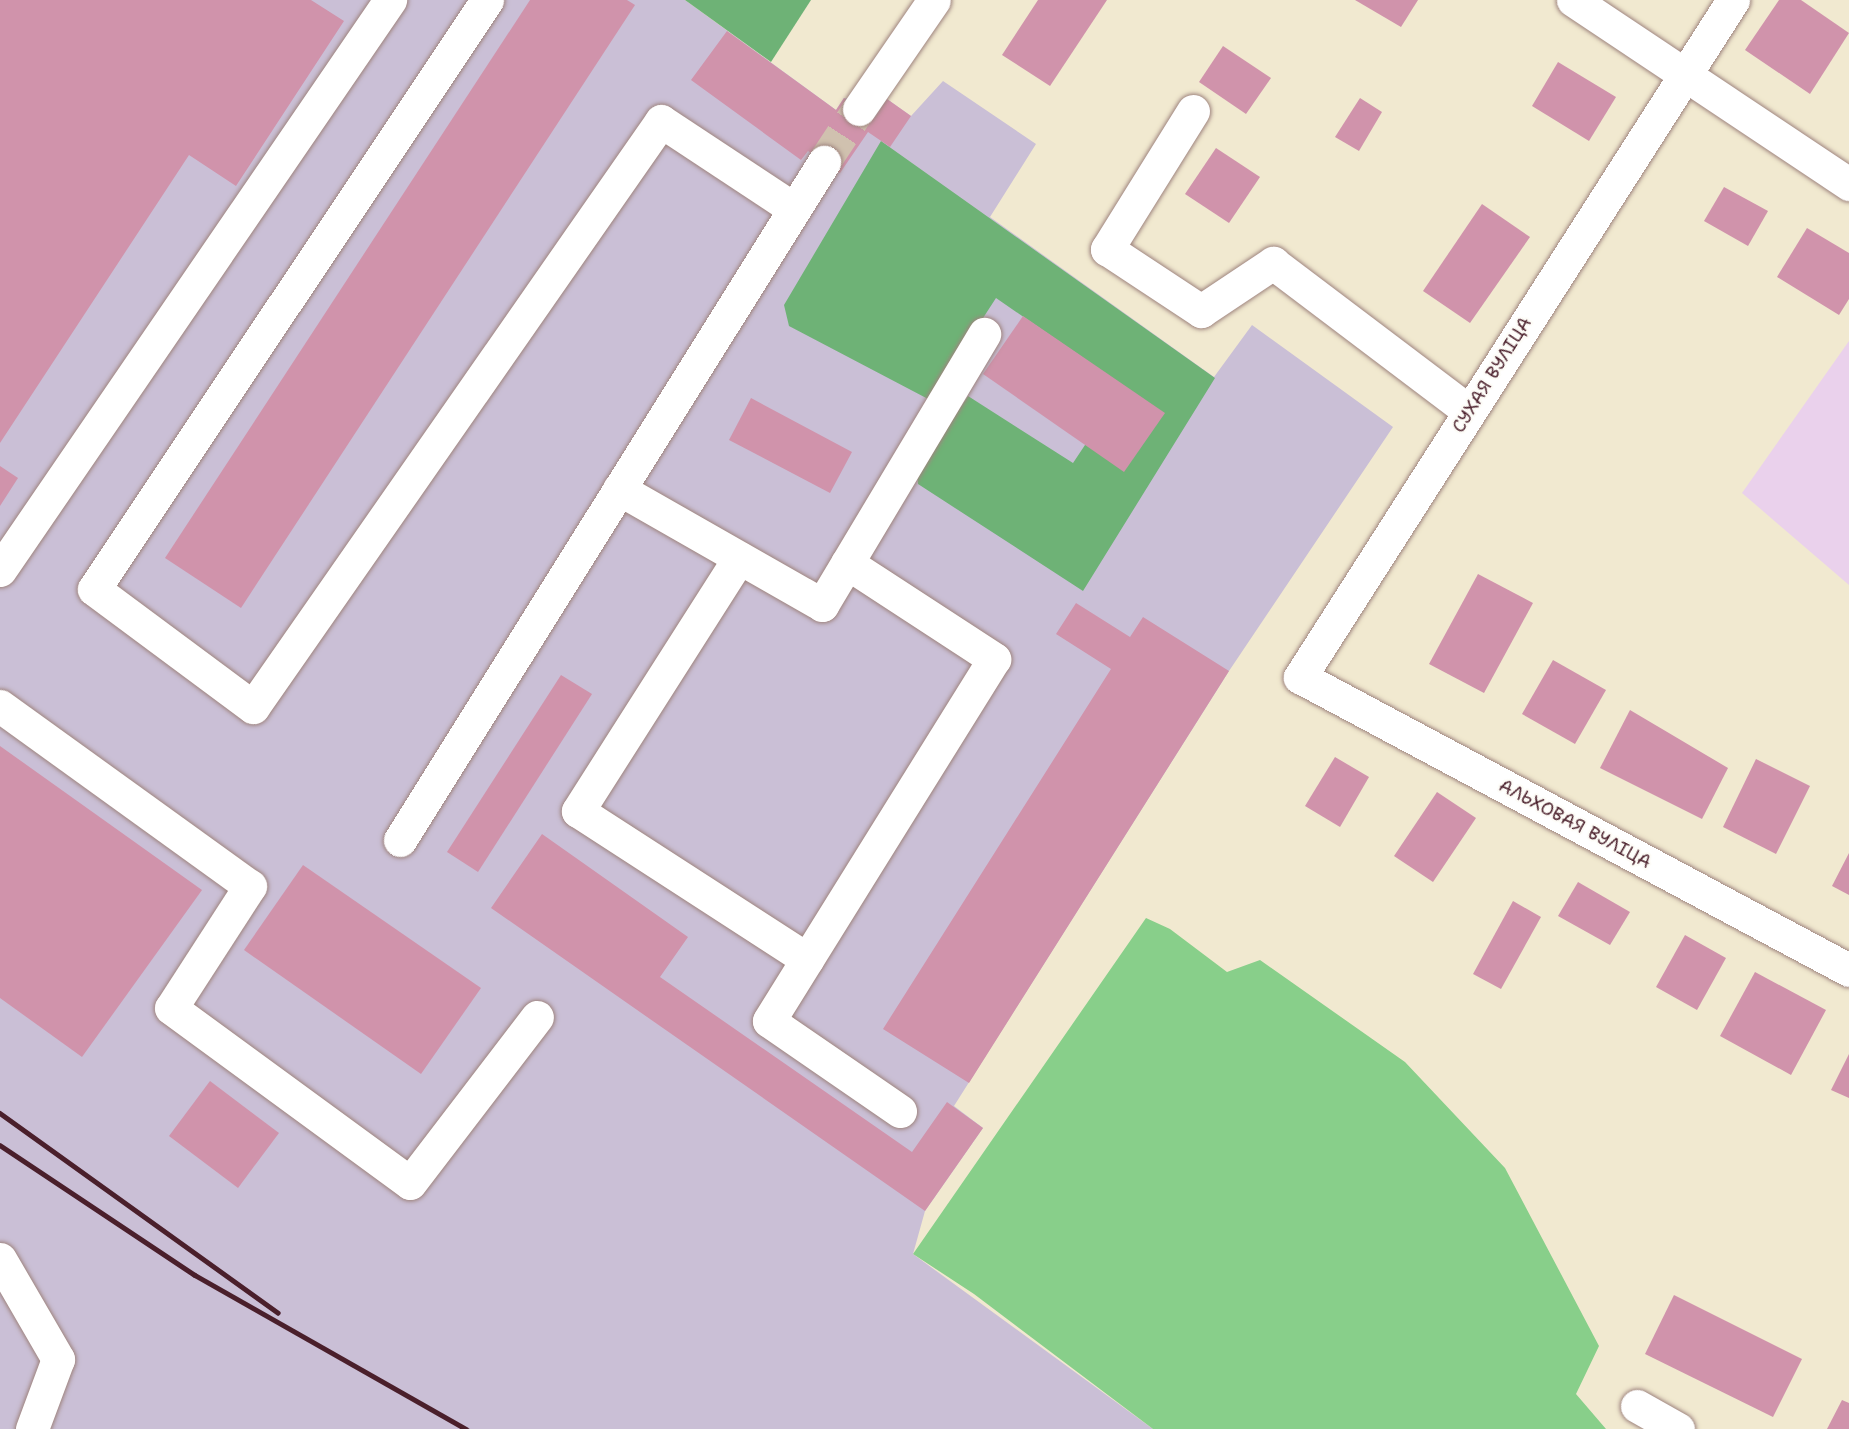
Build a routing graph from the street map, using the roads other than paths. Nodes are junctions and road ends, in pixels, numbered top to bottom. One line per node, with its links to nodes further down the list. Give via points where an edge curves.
1 (390, 0): 17 (street)
2 (487, 0): 11 (street, via 94,589 253,707 660,121)
3 (934, 0): 7 (street)
4 (1573, 0): 6 (street)
5 (1733, 0): 6 (street, СУХАЯ ВУЛІЦА)
6 (1685, 72): 10 (street); 13 (street, СУХАЯ ВУЛІЦА)
7 (859, 109)
8 (1193, 111): 13 (street, via 1107,249 1201,311 1273,264)
9 (824, 162): 11 (street)
10 (1849, 184)
11 (794, 209): 14 (street)
12 (984, 334): 16 (street)
13 (1469, 411): 18 (street, СУХАЯ ВУЛІЦА)
14 (620, 489): 15 (street); 20 (street)
15 (739, 558): 16 (street, via 822,606); 21 (street, via 578,811)
16 (847, 563): 21 (street, via 994,659)
17 (0, 570)
18 (1300, 677): 22 (street, АЛЬХОВАЯ ВУЛІЦА)
19 (0, 706): 23 (street, via 250,886 171,1008 410,1183)
20 (400, 840)
21 (807, 959): 24 (street, via 769,1021)
22 (1849, 970)
23 (537, 1017)
24 (900, 1111)
25 (0, 1259): 27 (street, via 58,1359)
26 (1637, 1406): 28 (street)
27 (32, 1429)
28 (1678, 1429)

